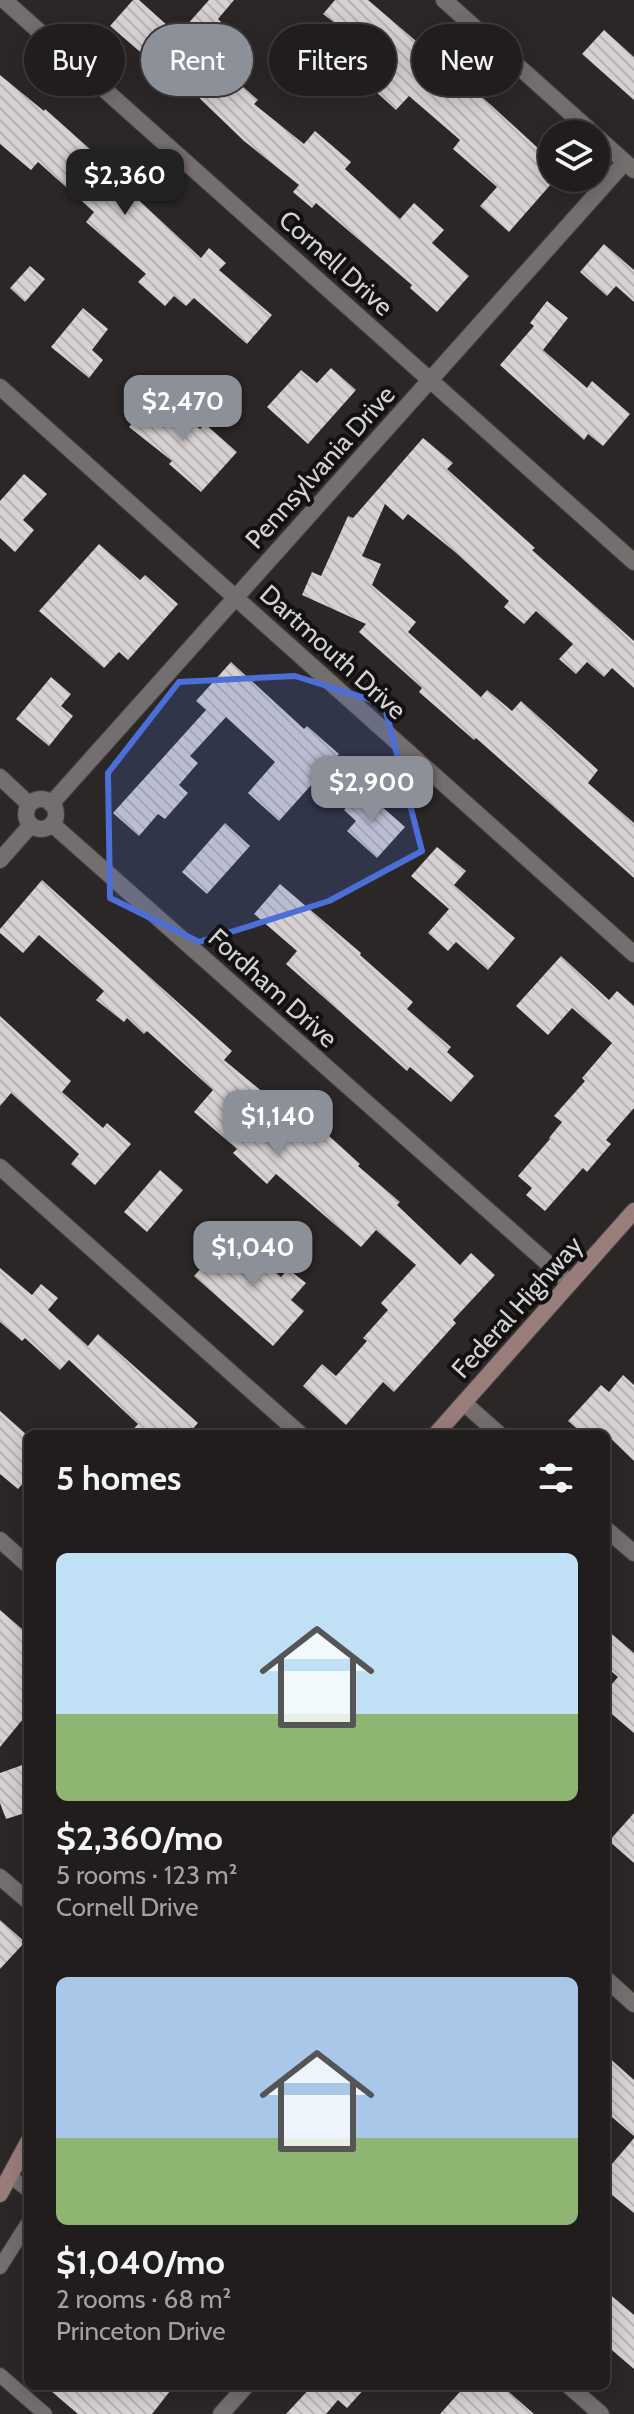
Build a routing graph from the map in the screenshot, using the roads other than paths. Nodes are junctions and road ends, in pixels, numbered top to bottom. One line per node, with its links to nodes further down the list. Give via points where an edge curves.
1 (4, 0): 6 (street, Cornell Drive)
2 (444, 0): 3 (street)
3 (578, 120)
4 (610, 149): 5 (street)
5 (629, 166): 6 (street, Pennsylvania Drive)
6 (430, 379): 8 (street, Cornell Drive); 9 (street, Pennsylvania Drive)
7 (0, 387): 9 (street, Dartmouth Drive)
8 (634, 562)
9 (236, 597): 12 (street, Pennsylvania Drive); 16 (street, Dartmouth Drive)
10 (0, 777): 11 (street)
11 (29, 804): 12 (street, via 38,799); 14 (street, via 25,812)
12 (51, 804): 13 (street)
13 (52, 824): 14 (street, via 39,829); 19 (street, Fordham Drive)
14 (31, 825): 15 (street)
15 (0, 860)
16 (634, 954)
17 (0, 1167): 21 (street)
18 (634, 1211): 19 (main road, Federal Highway)
19 (570, 1283): 20 (main road, Federal Highway)
20 (464, 1403): 22 (main road, Federal Highway); 23 (street)
21 (296, 1430)
22 (440, 1430)
23 (494, 1430)
24 (610, 1532): 26 (street)
25 (0, 1540): 27 (street)
26 (634, 1553)
27 (24, 1561)
28 (0, 1877): 29 (street)
29 (24, 1898)
30 (610, 1983): 31 (street)
31 (634, 2004)
32 (24, 2150): 33 (main road)
33 (10, 2176): 34 (lane); 35 (main road)
34 (24, 2187)
35 (0, 2194)
36 (24, 2229): 37 (lane)
37 (0, 2267)
38 (0, 2375): 42 (lane)
39 (242, 2390): 43 (street)
40 (573, 2390): 41 (street)
41 (599, 2413)
42 (45, 2414)
43 (221, 2414)

